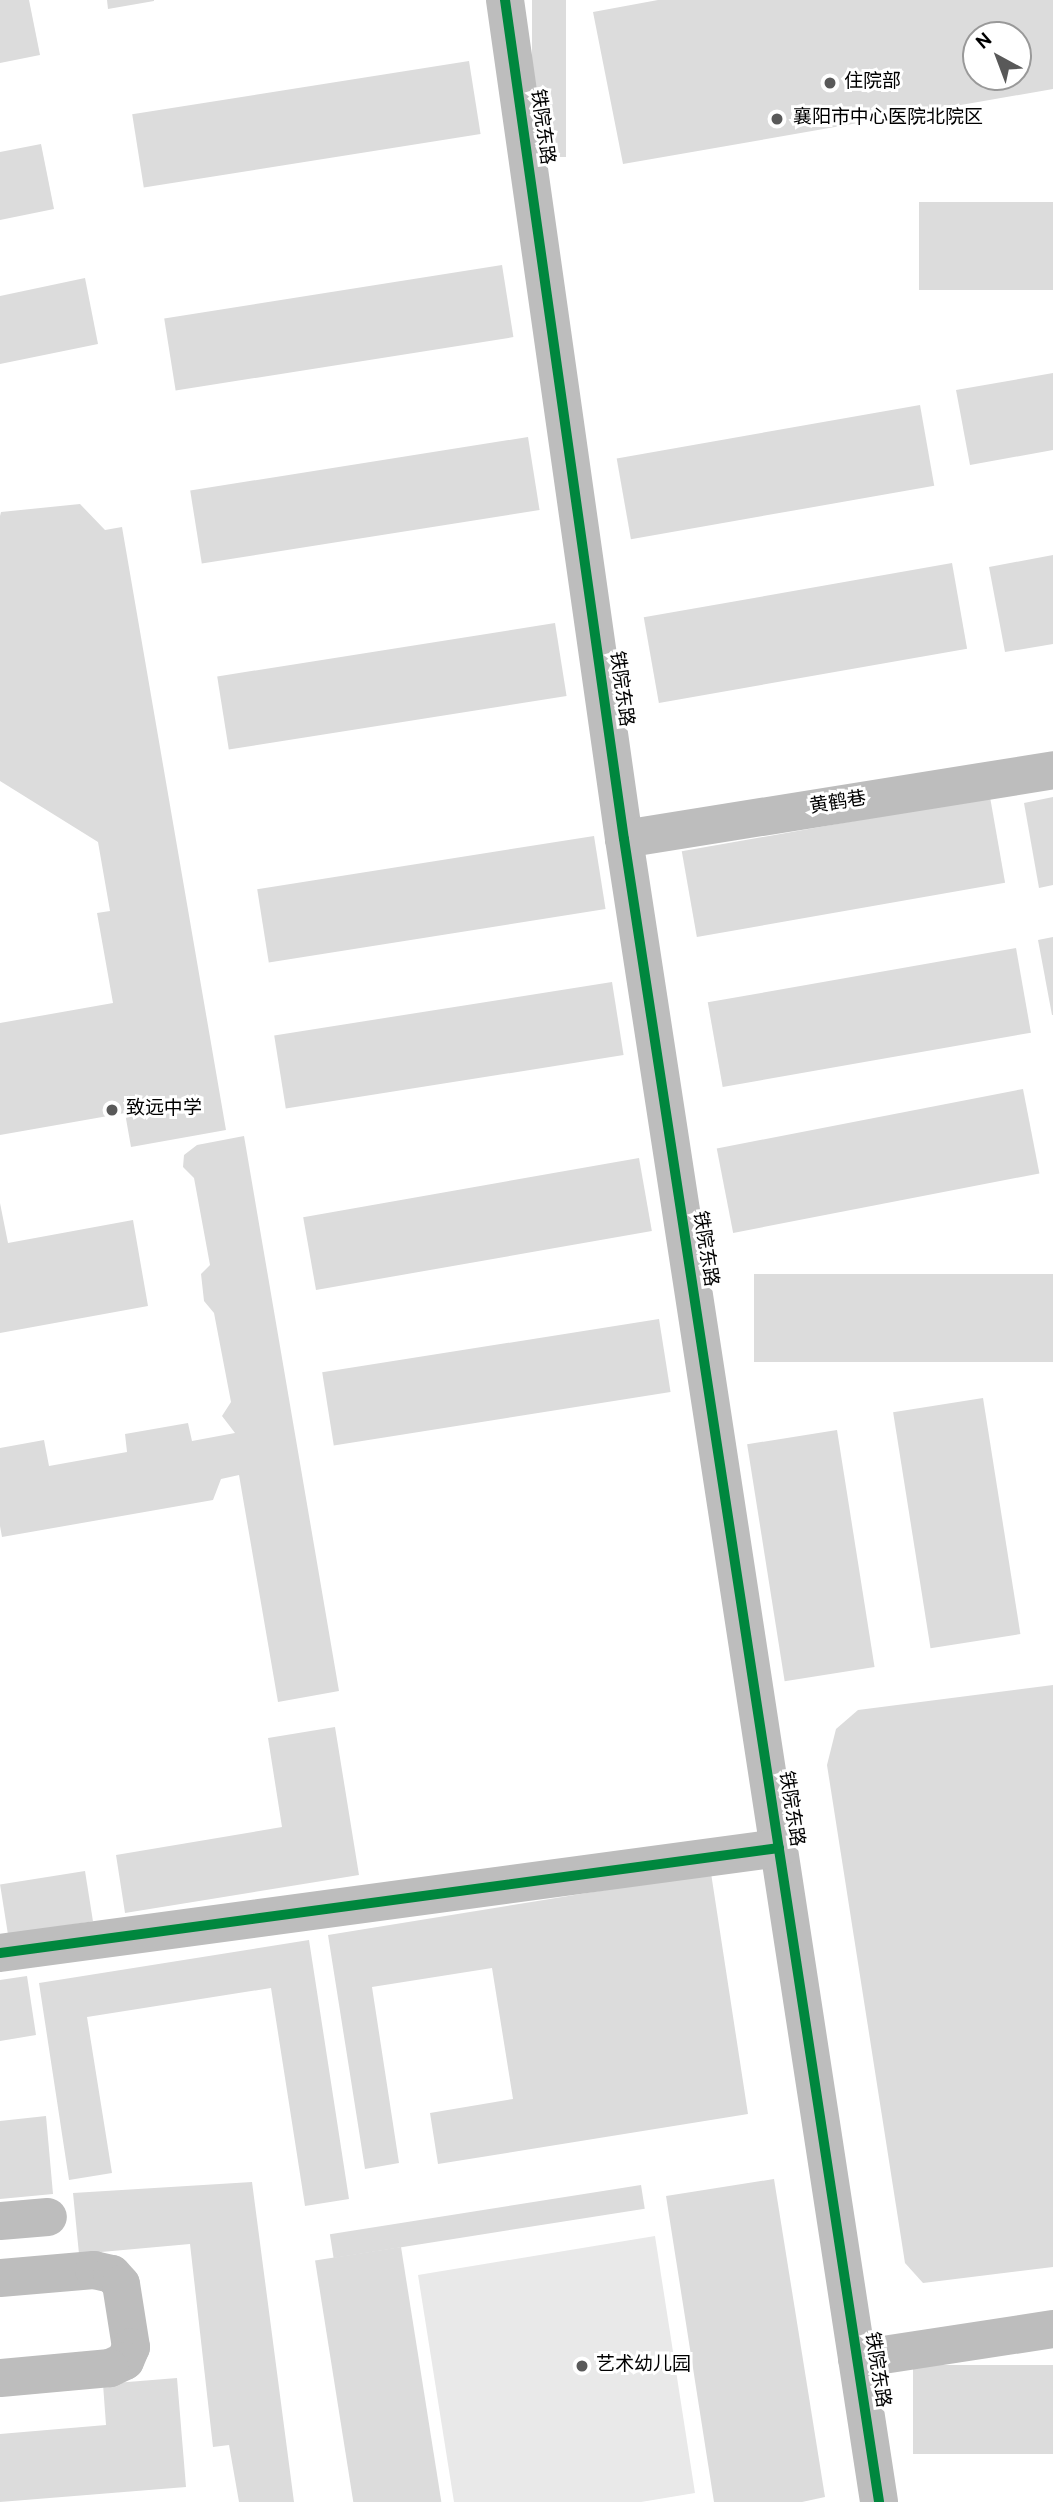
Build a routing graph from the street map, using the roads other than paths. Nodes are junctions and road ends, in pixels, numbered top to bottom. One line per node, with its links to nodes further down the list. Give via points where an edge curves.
1 (505, 0): 3 (street, 铁院东路)
2 (1053, 770): 3 (street, 黄鹤巷)
3 (624, 839): 4 (street, 铁院东路)
4 (779, 1848): 5 (street); 10 (street, 铁院东路)
5 (0, 1953)
6 (48, 2217): 7 (street)
7 (0, 2221)
8 (0, 2278): 11 (street, via 94,2270 112,2274 121,2284 131,2347 125,2361 110,2368)
9 (1053, 2329): 10 (street)
10 (856, 2358): 12 (street, 铁院东路)
11 (0, 2378)
12 (878, 2502)

